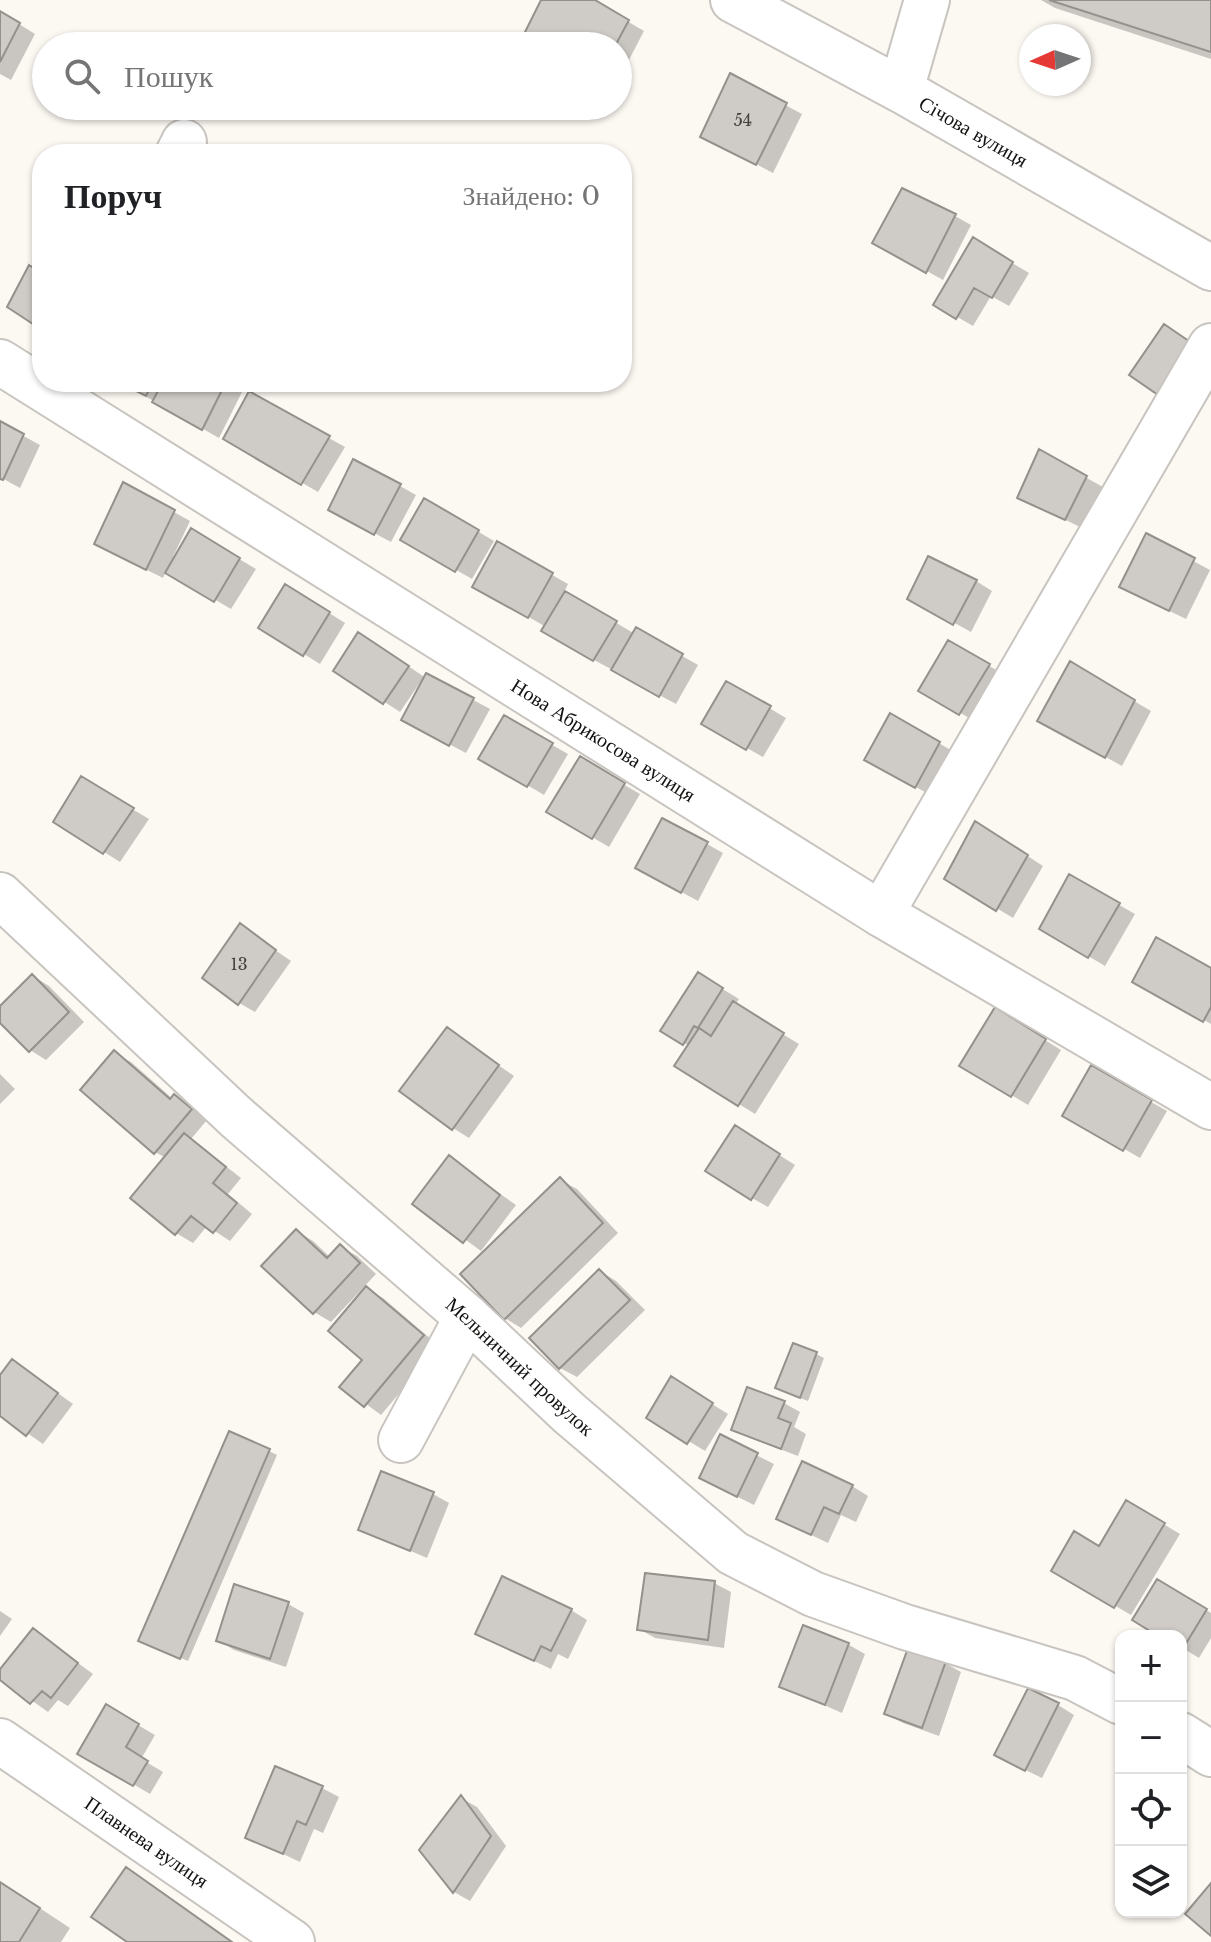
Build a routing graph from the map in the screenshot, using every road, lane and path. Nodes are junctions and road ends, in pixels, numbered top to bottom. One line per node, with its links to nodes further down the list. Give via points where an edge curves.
1 (733, 0): 3 (street, Січова вулиця)
2 (927, 0): 3 (street)
3 (901, 90): 4 (street, Січова вулиця)
4 (1211, 268)
5 (1211, 346): 10 (street)
6 (0, 362): 7 (street, Нова Абрикосова вулиця)
7 (32, 377)
8 (62, 392): 10 (street, Нова Абрикосова вулиця)
9 (0, 895): 12 (street, Мельничний провулок, via 236,1117)
10 (881, 914): 11 (street, Нова Абрикосова вулиця)
11 (1211, 1107)
12 (467, 1317): 13 (street); 14 (street, Мельничний провулок, via 569,1413 733,1553 813,1594 1075,1678)
13 (401, 1440)
14 (1115, 1699)
15 (1187, 1739): 17 (street)
16 (0, 1741): 18 (street, Плавнева вулиця)
17 (1211, 1754)
18 (292, 1942)

